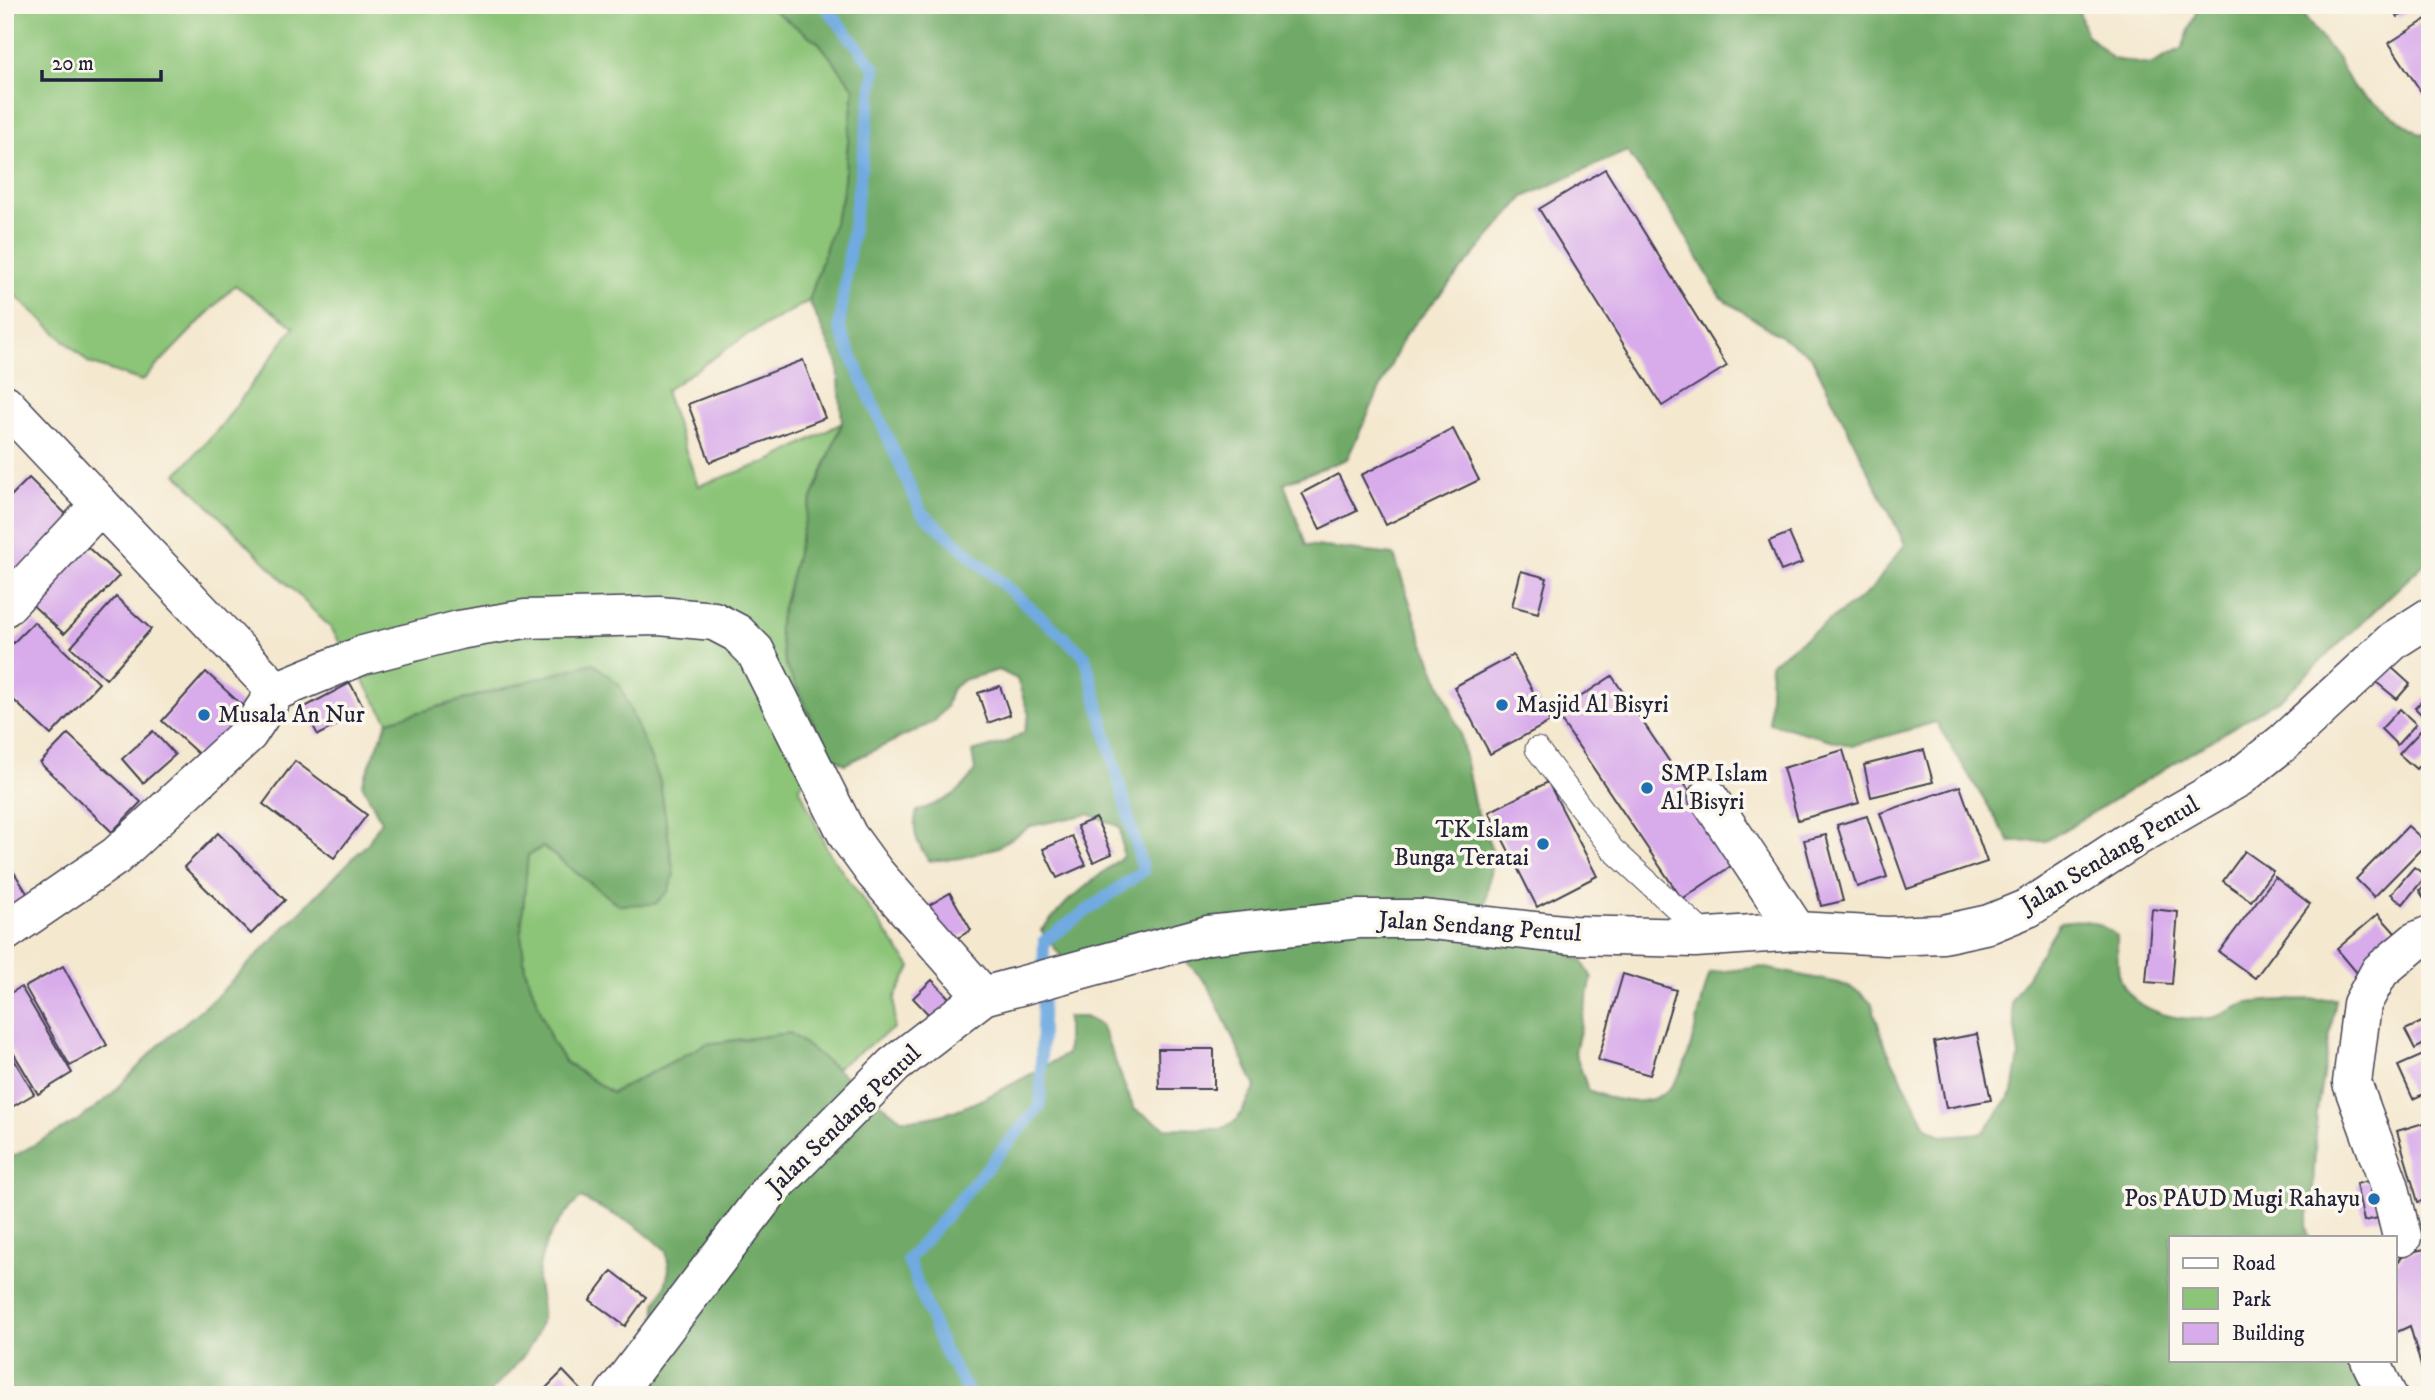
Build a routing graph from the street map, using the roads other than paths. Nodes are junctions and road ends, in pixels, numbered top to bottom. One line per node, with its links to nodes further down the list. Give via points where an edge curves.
1 (5, 404): 2 (street)
2 (100, 505): 3 (street); 5 (street)
3 (5, 607)
4 (2430, 617): 8 (street, Jalan Sendang Pentul, via 2394,640 2240,777 2136,837 2028,908 1989,924 1942,934)
5 (276, 691): 9 (street, via 248,734 117,856); 12 (street, via 363,655 512,621 659,616 714,621 737,633 755,651 855,845 875,873)
6 (1537, 750): 11 (lane, via 1612,849)
7 (1709, 797): 8 (street)
8 (1797, 931): 11 (street, Jalan Sendang Pentul)
9 (5, 932)
10 (2430, 935): 13 (street, via 2380,971 2362,1004 2351,1083)
11 (1709, 937): 12 (street, Jalan Sendang Pentul, via 1572,935 1422,919 1360,919 1208,935)
12 (983, 996): 15 (street, Jalan Sendang Pentul, via 894,1065 769,1190)
13 (2409, 1235)
14 (2371, 1362): 16 (street)
15 (614, 1395)
16 (2387, 1395)

